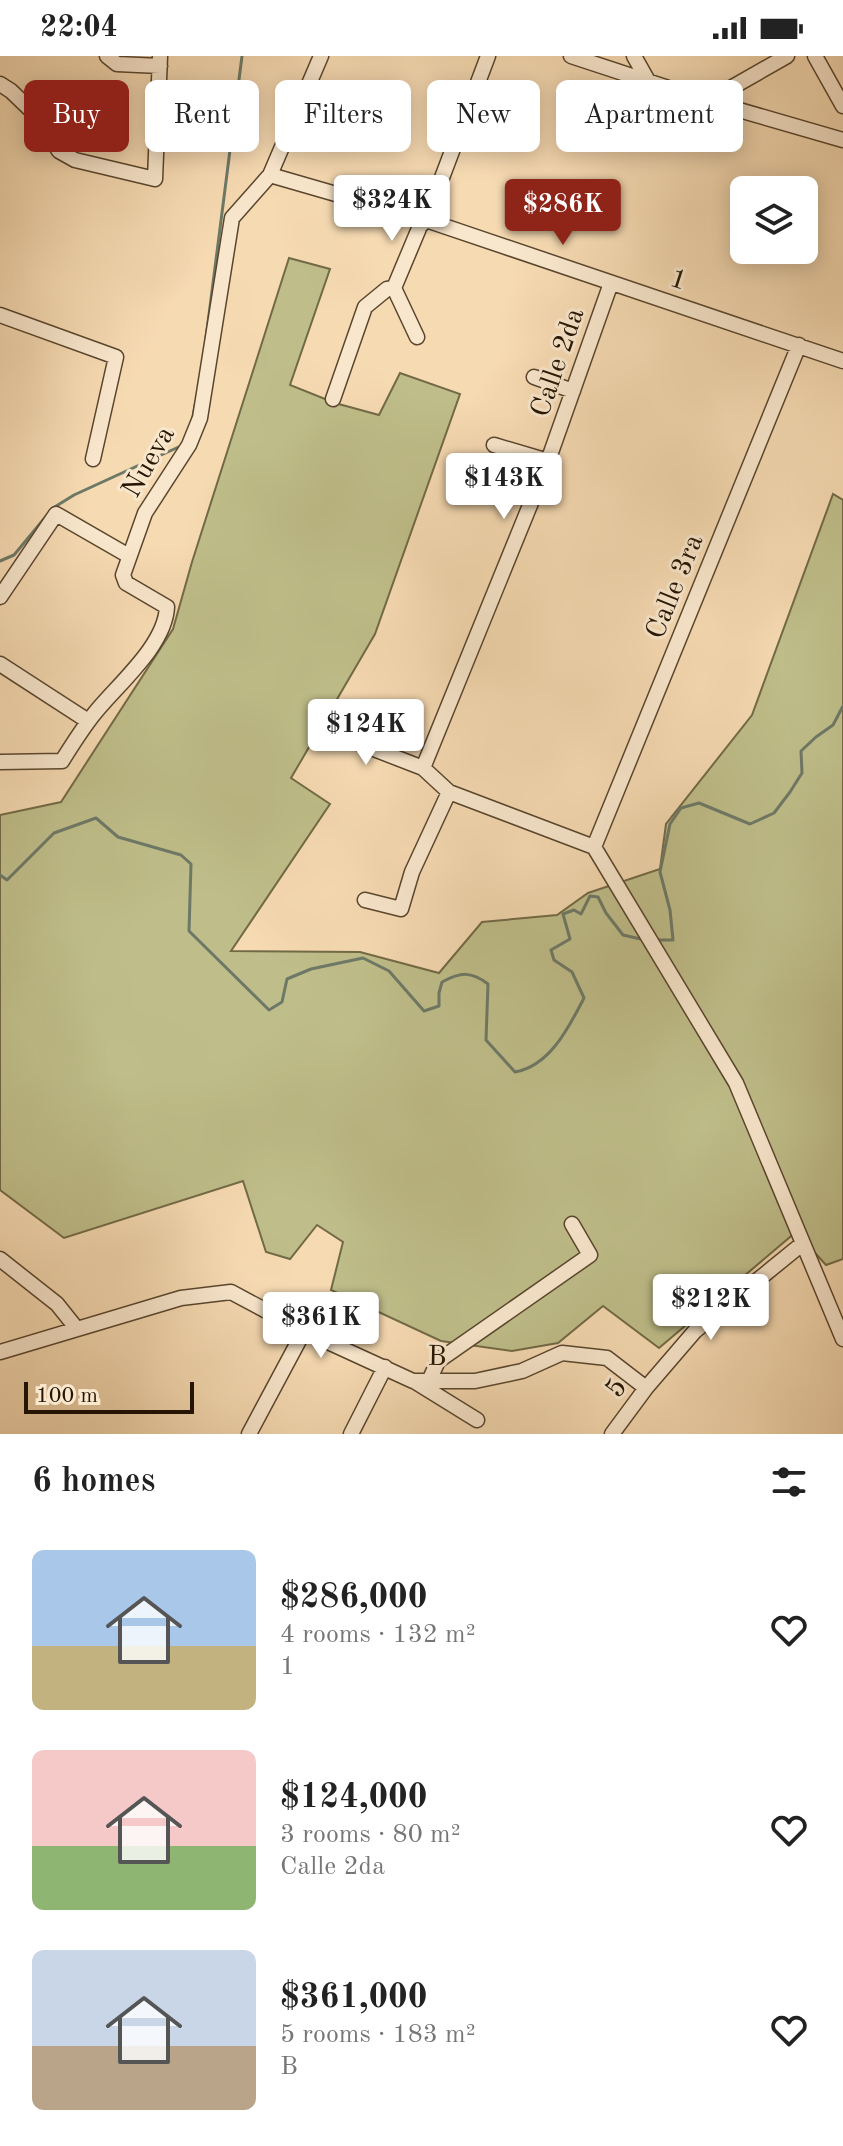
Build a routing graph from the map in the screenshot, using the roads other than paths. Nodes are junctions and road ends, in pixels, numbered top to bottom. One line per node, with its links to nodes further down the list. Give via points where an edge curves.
1 (107, 56): 8 (street, via 117,64)
2 (321, 56): 16 (street, Nueva)
3 (488, 56): 17 (street)
4 (571, 56): 9 (street)
5 (634, 56): 10 (street)
6 (787, 56): 11 (street)
7 (815, 56): 13 (street)
8 (160, 61): 12 (street, via 155,179 75,160 59,151 36,115)
9 (645, 80)
10 (647, 80)
11 (743, 81)
12 (0, 84)
13 (843, 106)
14 (743, 111): 15 (street)
15 (843, 140)
16 (270, 175): 17 (street, 1); 30 (street, Nueva, via 232,218 200,418 189,445 145,513)
17 (426, 220): 18 (street, 1); 19 (street)
18 (611, 283): 22 (street, 1); 25 (street, Calle 2da)
19 (394, 288): 21 (street); 26 (street, via 365,307)
20 (0, 315): 28 (street, via 116,357)
21 (417, 337)
22 (799, 345): 23 (street, 1); 38 (street, Calle 3ra)
23 (843, 361)
24 (534, 377): 25 (street)
25 (573, 391): 29 (street, Calle 2da)
26 (333, 399)
27 (494, 445): 29 (street)
28 (93, 459)
29 (548, 461): 36 (street, Calle 2da)
30 (129, 556): 31 (street, via 56,514); 33 (street, via 126,583 167,607 166,622 152,647)
31 (0, 597)
32 (0, 664): 33 (street)
33 (88, 721): 35 (street, via 62,761)
34 (322, 729): 36 (street)
35 (0, 762)
36 (423, 768): 37 (street)
37 (449, 792): 38 (street); 39 (street, via 401,909)
38 (594, 847): 41 (street, via 736,1083)
39 (365, 900)
40 (572, 1224): 49 (street, via 590,1255 438,1361)
41 (802, 1244): 45 (street); 50 (street, 5, via 695,1331)
42 (0, 1259): 43 (street, via 57,1304)
43 (77, 1329): 44 (street, B, via 181,1298 231,1292); 46 (street, B)
44 (304, 1331): 47 (street, B); 52 (street)
45 (843, 1339)
46 (0, 1352)
47 (385, 1367): 48 (street, B); 53 (street)
48 (413, 1381): 49 (street, B); 51 (street)
49 (429, 1381): 50 (street, B, via 475,1381 522,1371 562,1353 607,1358)
50 (646, 1388): 54 (street, 5)
51 (477, 1420)
52 (249, 1434)
53 (351, 1434)
54 (612, 1434)

